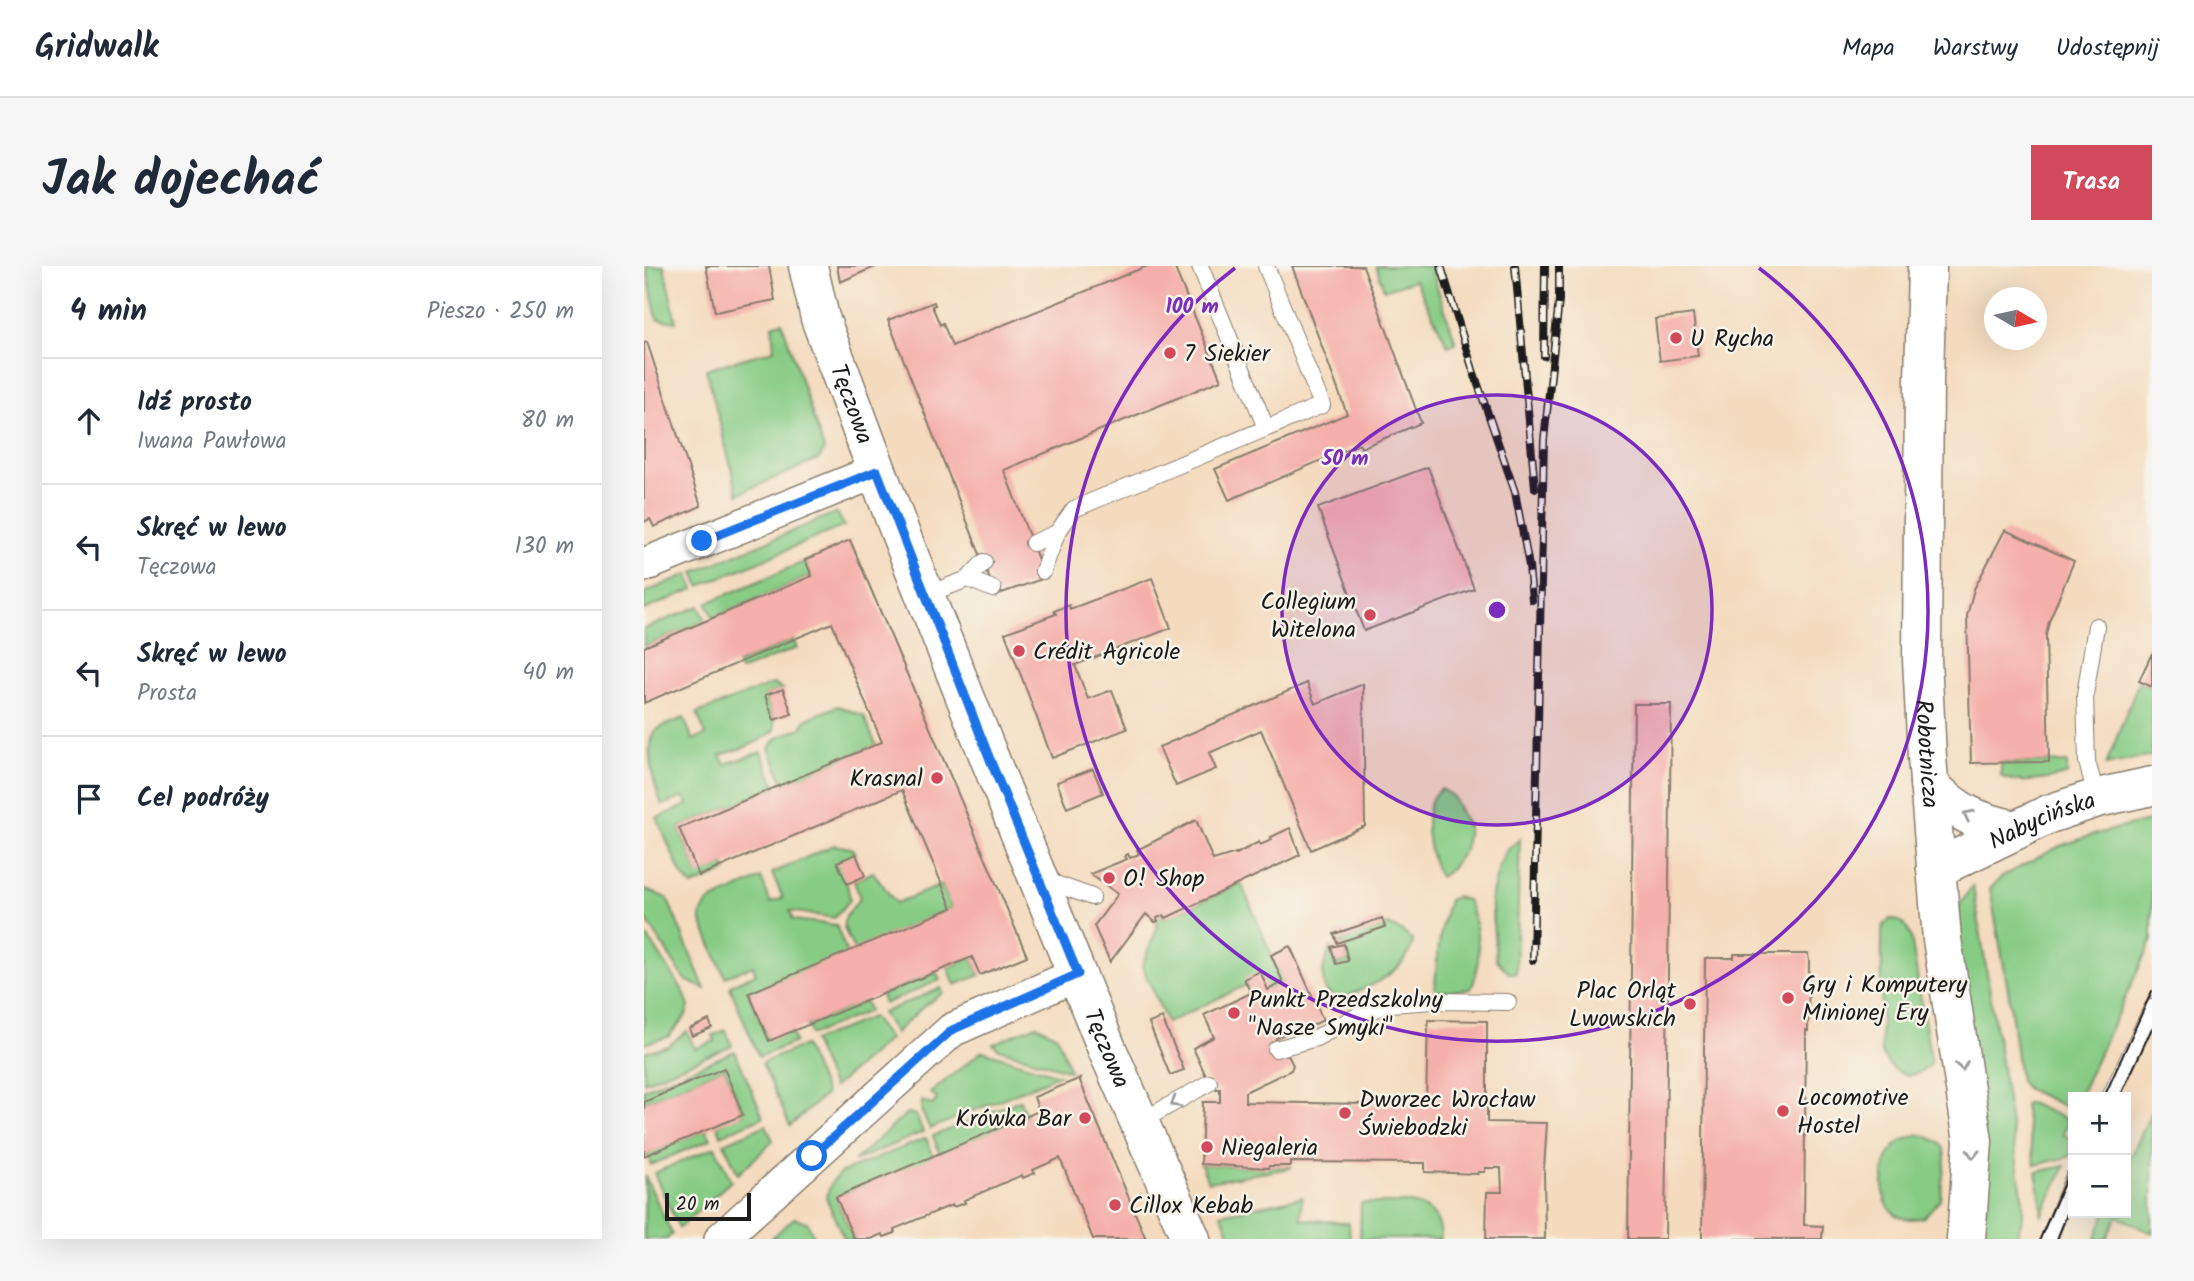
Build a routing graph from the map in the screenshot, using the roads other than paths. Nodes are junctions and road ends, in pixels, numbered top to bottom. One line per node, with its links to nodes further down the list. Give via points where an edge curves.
1 (808, 266): 6 (street, Tęczowa, via 817,307)
2 (1200, 266): 5 (lane)
3 (1266, 266): 5 (lane, via 1322,405)
4 (1927, 266): 16 (street, Robotnicza, via 1922,659)
5 (1266, 428): 7 (lane, via 1074,509)
6 (877, 471): 10 (street); 14 (street, Tęczowa)
7 (1056, 533): 8 (lane); 11 (lane)
8 (1033, 543)
9 (984, 562): 12 (lane)
10 (644, 565)
11 (1043, 571)
12 (968, 579): 13 (lane); 14 (lane)
13 (993, 589)
14 (925, 596): 21 (street, Tęczowa)
15 (2096, 626): 18 (lane, via 2085,695 2087,762)
16 (1929, 784): 19 (street, one-way to 16, via 1966,815 1945,802); 20 (street, Robotnicza)
17 (2152, 786): 18 (street, Nabycińska)
18 (2097, 798): 19 (street, Nabycińska)
19 (2016, 831): 20 (street, Nabycińska)
20 (1936, 869): 33 (street, Robotnicza, one-way to 33, via 1973,1141)
21 (1038, 878): 22 (lane); 23 (street, Tęczowa)
22 (1093, 897)
23 (1078, 974): 29 (street, Tęczowa); 31 (street, via 952,1030)
24 (1508, 1002): 26 (lane, via 1390,1004 1316,1038)
25 (2152, 1008): 28 (lane)
26 (1276, 1049)
27 (1209, 1083): 29 (lane, one-way to 29)
28 (2112, 1092)
29 (1140, 1122): 32 (street, Tęczowa)
30 (2068, 1190): 34 (lane)
31 (720, 1239)
32 (1191, 1239)
33 (1966, 1239)
34 (2049, 1239)

